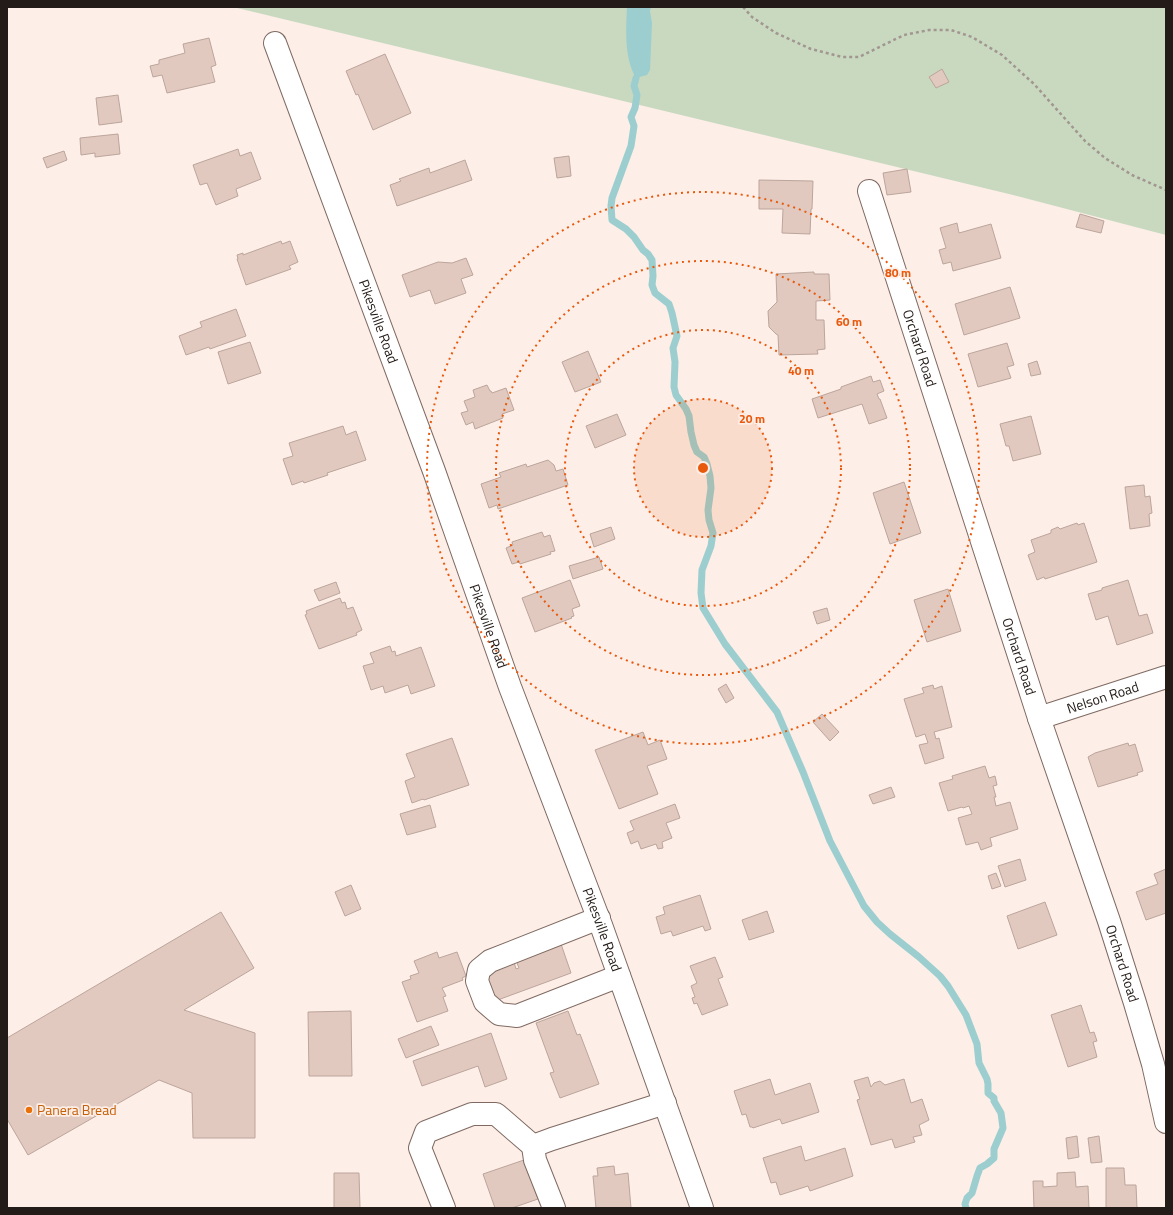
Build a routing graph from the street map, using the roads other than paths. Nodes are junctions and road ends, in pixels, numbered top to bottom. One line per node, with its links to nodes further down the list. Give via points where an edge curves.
1 (275, 43): 5 (street, Pikesville Road, via 434,471 510,687)
2 (868, 191): 4 (street, Orchard Road)
3 (1166, 677): 4 (street, Nelson Road)
4 (1039, 718): 8 (street, Orchard Road, via 1135,1003 1153,1064)
5 (599, 918): 6 (street, Pikesville Road); 6 (street, via 490,961 479,970 477,981 486,1002 499,1014 517,1016)
6 (620, 976): 7 (street, Pikesville Road)
7 (665, 1103): 9 (street); 12 (street, Pikesville Road)
8 (1166, 1122)
9 (533, 1146): 10 (street, via 496,1114 472,1114 426,1132 420,1148); 11 (street)
10 (444, 1208)
11 (554, 1208)
12 (702, 1208)

